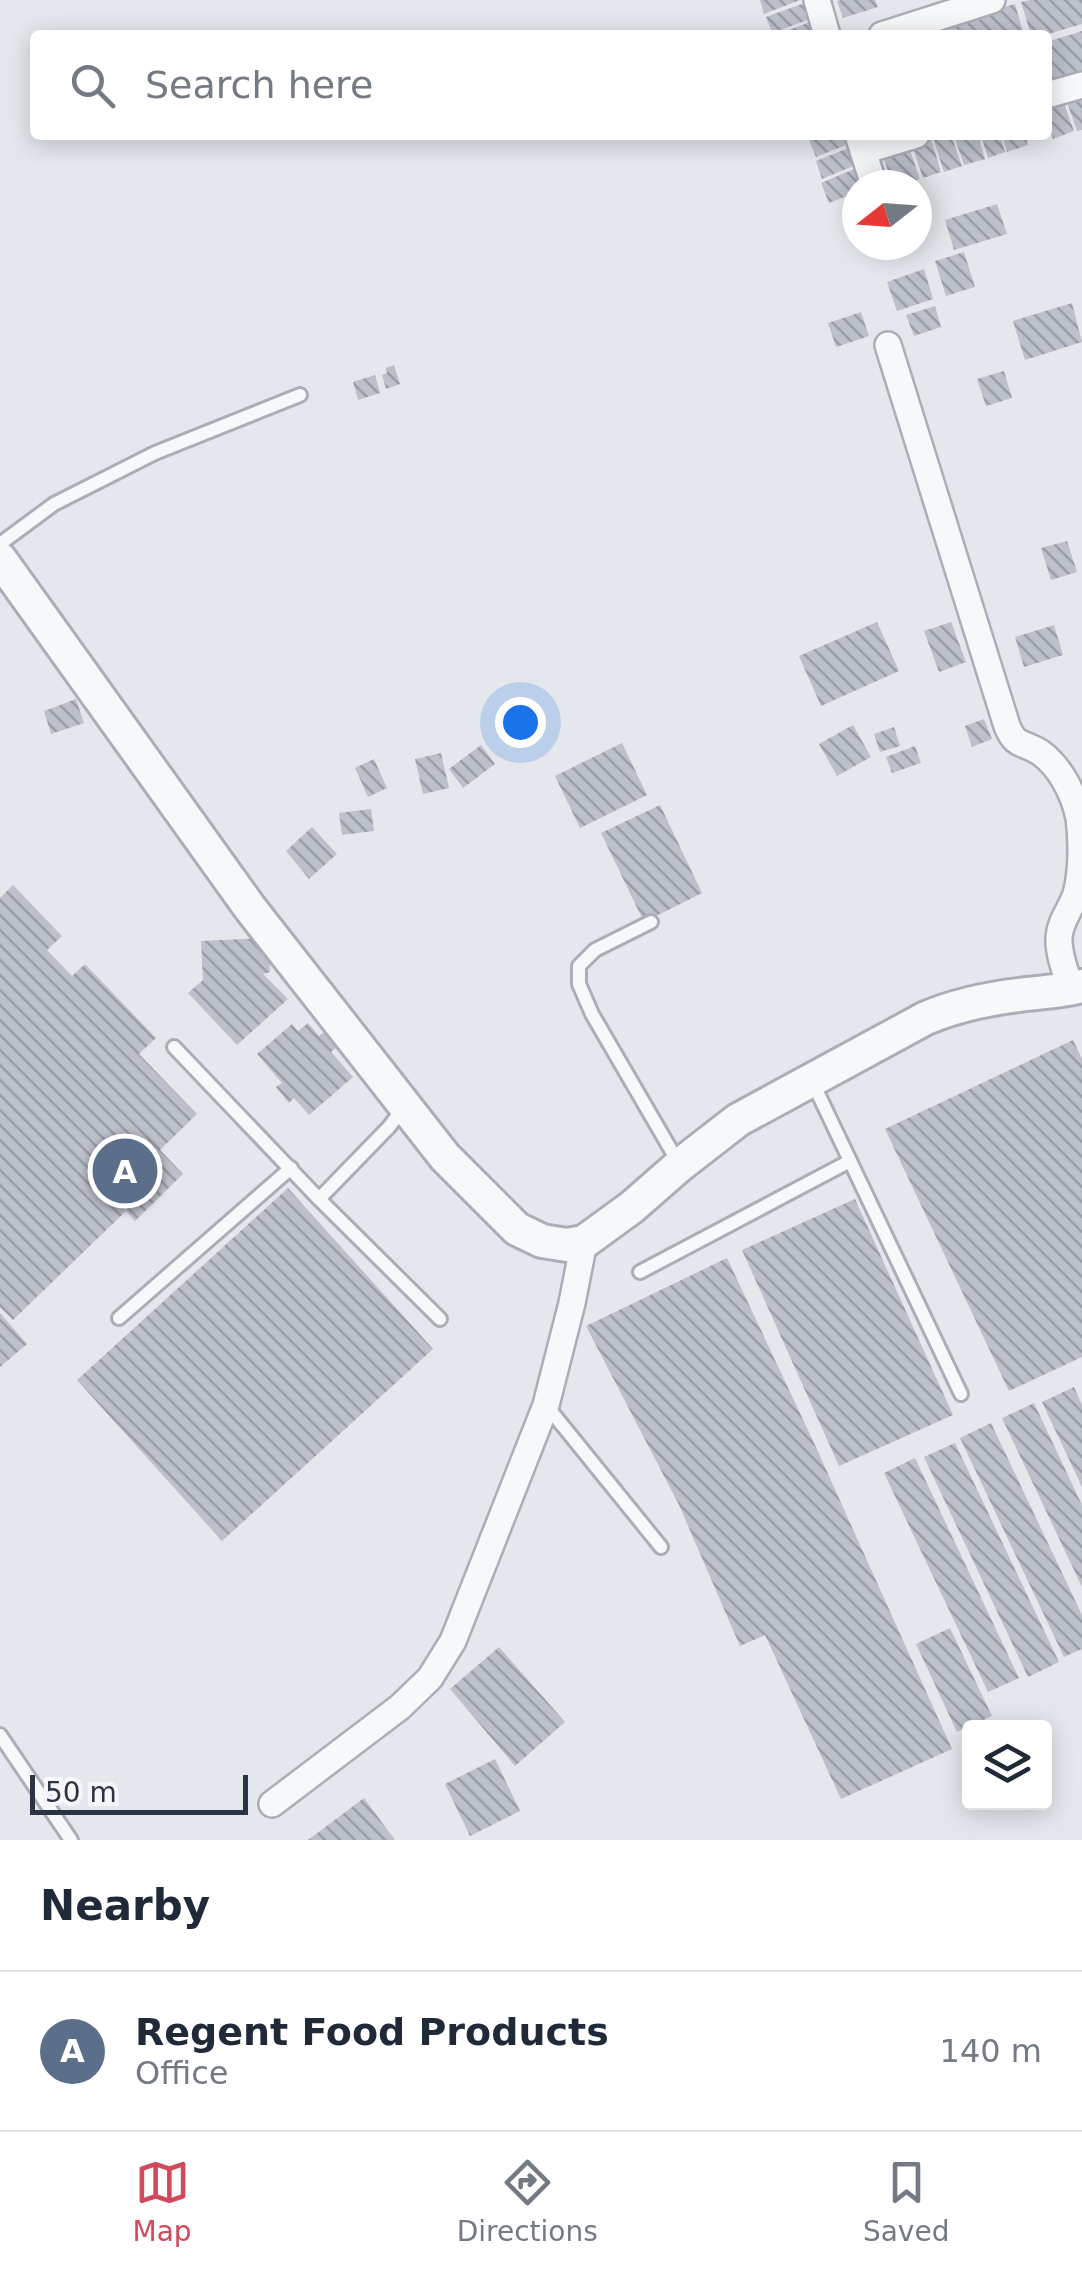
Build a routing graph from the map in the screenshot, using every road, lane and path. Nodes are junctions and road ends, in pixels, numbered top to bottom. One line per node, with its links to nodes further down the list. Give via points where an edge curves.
1 (817, 0): 3 (street)
2 (992, 0): 4 (street)
3 (826, 30)
4 (898, 30)
5 (1082, 85): 6 (street)
6 (1052, 94)
7 (861, 143): 8 (street)
8 (869, 170)
9 (888, 345): 14 (street, via 1007,726 1018,744 1041,753 1070,788 1081,835 1080,875 1059,946)
10 (300, 395): 11 (lane, via 155,453 54,504)
11 (0, 544)
12 (0, 560): 17 (street, via 250,908)
13 (651, 922): 19 (lane, via 595,950 579,966 579,984)
14 (1077, 988): 16 (street, via 953,1006)
15 (174, 1047): 20 (lane)
16 (812, 1080): 18 (lane); 19 (street, via 738,1120)
17 (406, 1105): 21 (lane); 22 (street, via 445,1157 518,1229 542,1241)
18 (850, 1161): 23 (lane); 26 (lane)
19 (680, 1165): 22 (street)
20 (291, 1168): 21 (lane); 24 (lane)
21 (319, 1198): 25 (lane)
22 (584, 1242): 27 (street)
23 (640, 1272)
24 (119, 1318)
25 (440, 1319)
26 (962, 1394)
27 (546, 1405): 28 (lane); 30 (street, via 453,1640 430,1678)
28 (662, 1547)
29 (0, 1735): 31 (lane)
30 (272, 1804)
31 (71, 1840)

